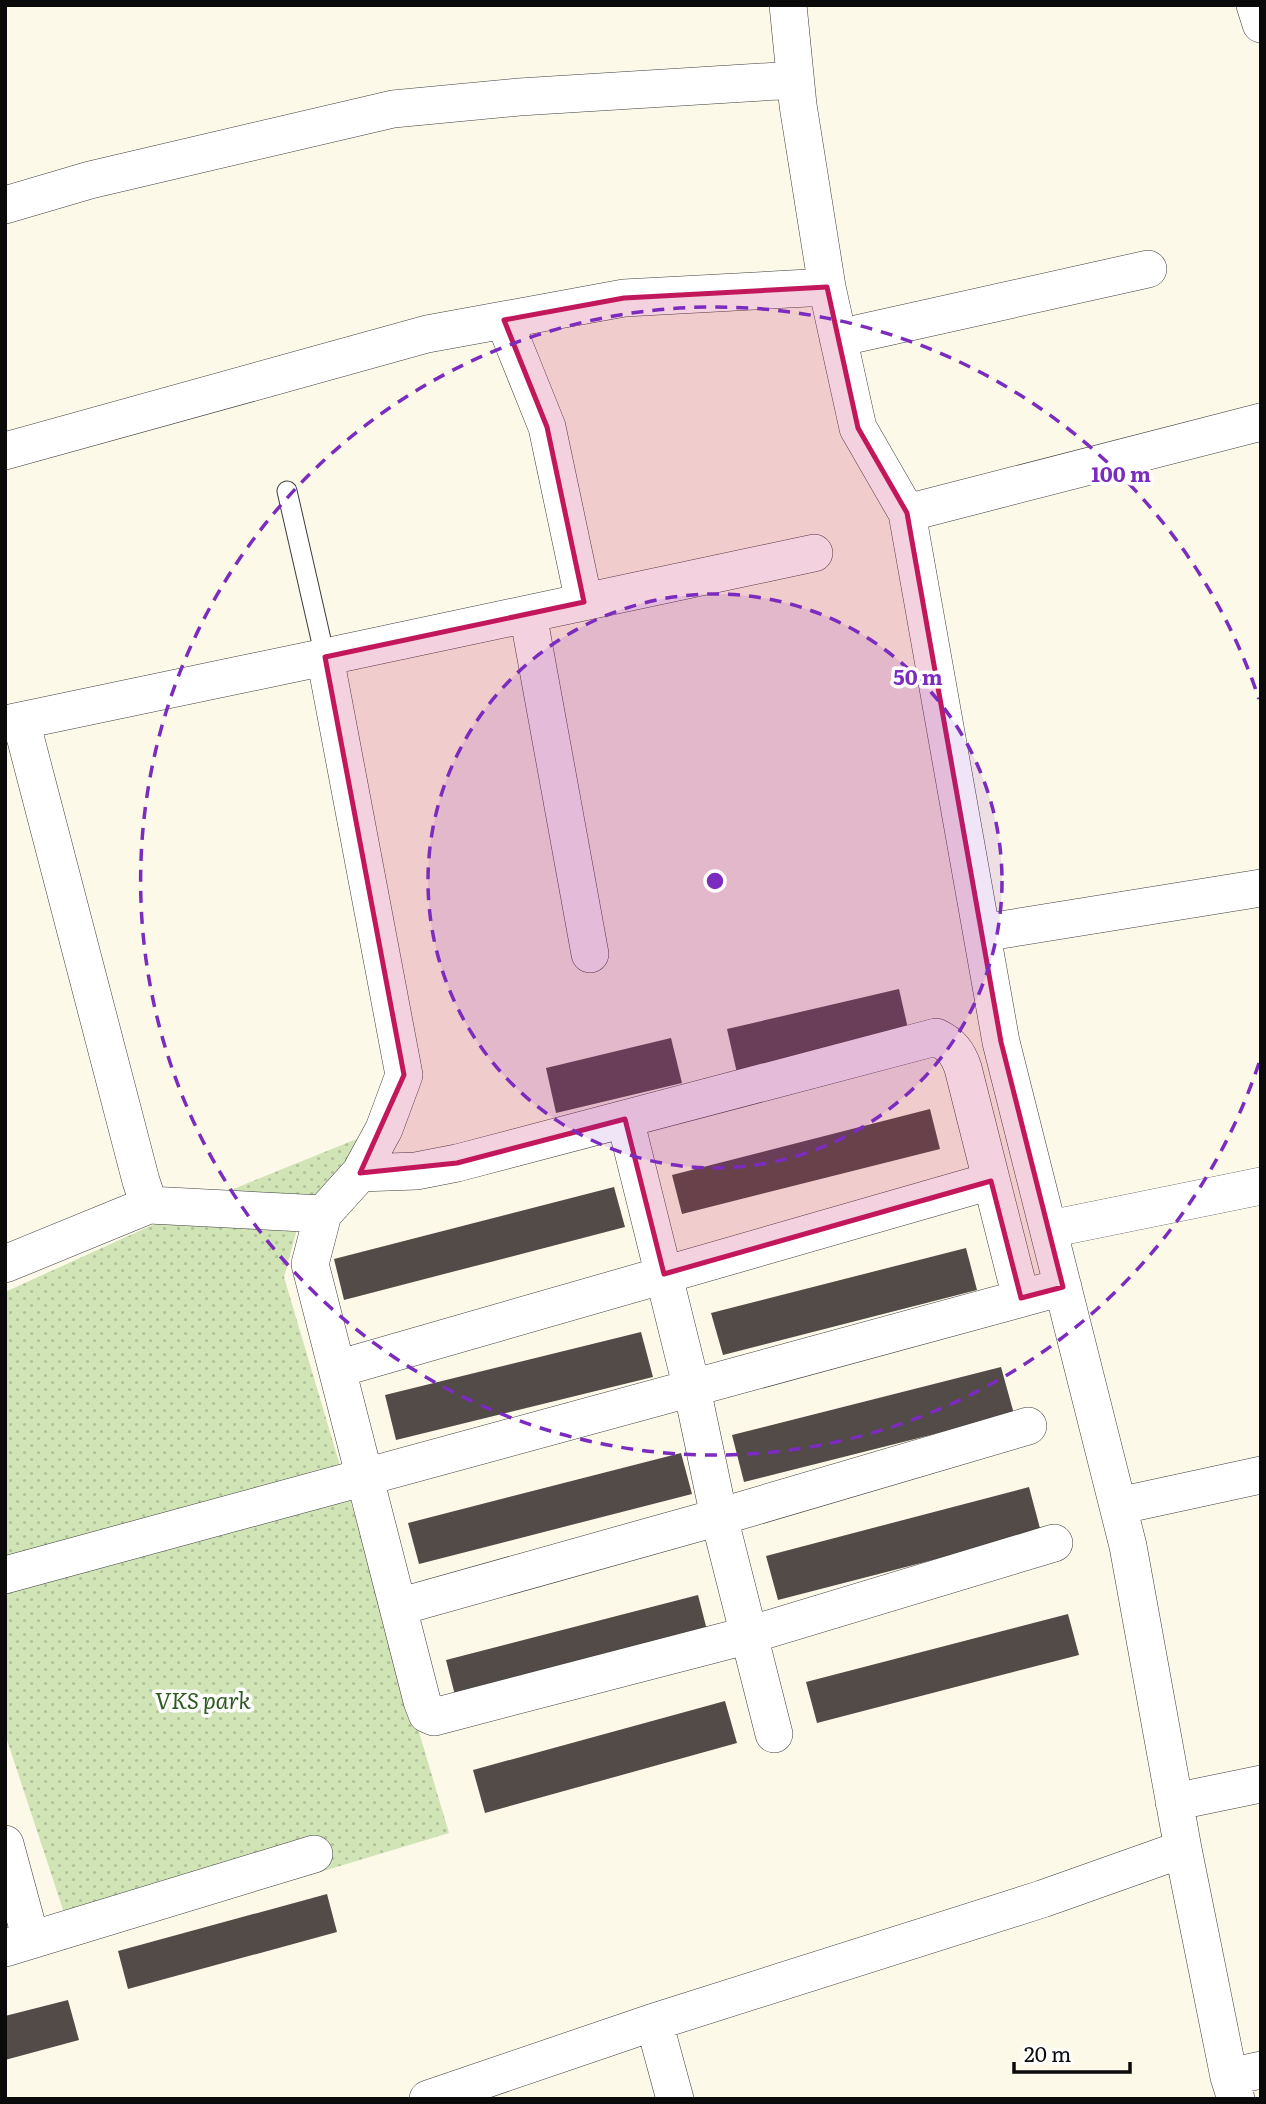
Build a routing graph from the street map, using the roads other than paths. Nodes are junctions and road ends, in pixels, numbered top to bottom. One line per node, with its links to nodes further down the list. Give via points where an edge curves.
1 (788, 5): 4 (street)
2 (1255, 5): 3 (street)
3 (1261, 24)
4 (795, 80): 5 (street, via 393,109 90,180); 7 (street)
5 (5, 205)
6 (1148, 269): 9 (street)
7 (827, 287): 8 (street, via 624,298); 9 (street)
8 (504, 320): 11 (street, via 427,334); 15 (street, via 547,427)
9 (838, 338): 13 (street, via 858,428)
10 (1261, 422): 13 (street)
11 (5, 451)
12 (287, 491): 17 (lane)
13 (907, 513): 20 (street)
14 (814, 553): 15 (street)
15 (584, 602): 16 (street)
16 (528, 614): 17 (street); 21 (street)
17 (326, 657): 18 (street); 23 (street, via 404,1075 384,1129)
18 (13, 722): 26 (street)
19 (1261, 888): 20 (street)
20 (982, 933): 28 (street, via 1001,1042)
21 (590, 954)
22 (625, 1119): 23 (street, via 457,1163 416,1171); 24 (street, via 936,1037 958,1053); 30 (street)
23 (360, 1172): 27 (street)
24 (991, 1181): 30 (street); 32 (street)
25 (1261, 1186): 28 (street)
26 (149, 1205): 27 (street); 29 (street)
27 (323, 1214): 33 (street, via 310,1264)
28 (1050, 1228): 31 (street)
29 (5, 1264)
30 (664, 1274): 33 (street); 34 (street)
31 (1063, 1287): 32 (street); 38 (street)
32 (1021, 1298): 34 (street)
33 (337, 1369): 37 (street)
34 (692, 1389): 37 (street); 39 (street)
35 (1028, 1426): 39 (street)
36 (1261, 1475): 38 (street)
37 (365, 1477): 41 (street); 42 (street)
38 (1118, 1506): 46 (street)
39 (719, 1517): 42 (street); 43 (street)
40 (1054, 1542): 43 (street)
41 (5, 1575)
42 (398, 1607): 43 (street, via 422,1700 427,1714 434,1717)
43 (749, 1635): 44 (street)
44 (774, 1734)
45 (1261, 1784): 46 (street)
46 (1174, 1802): 48 (street)
47 (5, 1844): 50 (street)
48 (1183, 1849): 51 (street, via 1042,1899); 52 (street)
49 (314, 1854): 50 (street)
50 (18, 1944)
51 (654, 2022): 53 (street); 54 (street)
52 (1242, 2082)
53 (428, 2099)
54 (675, 2099)

